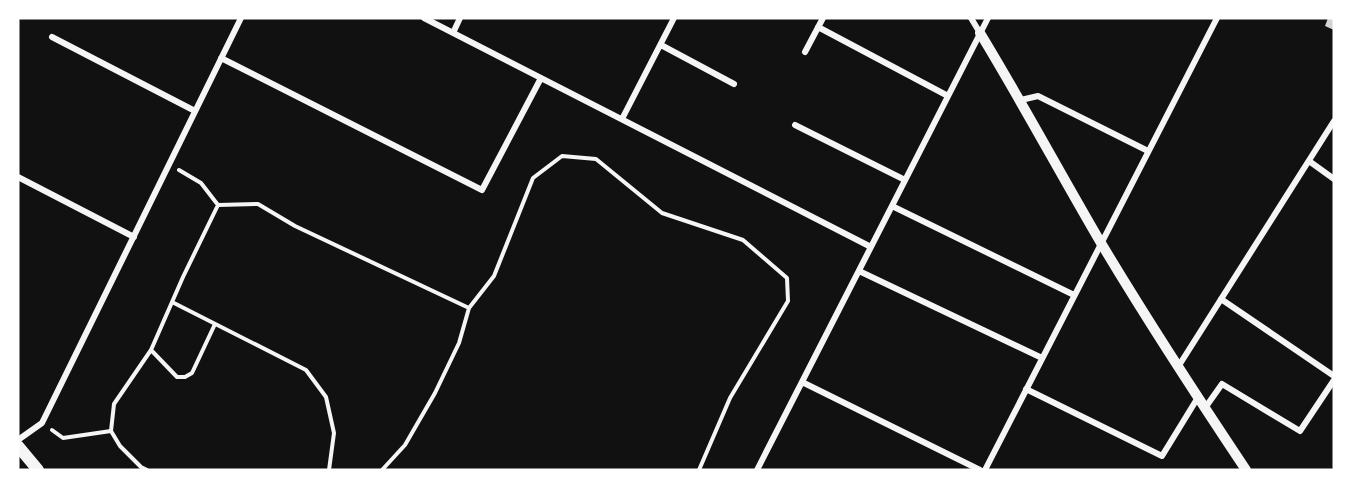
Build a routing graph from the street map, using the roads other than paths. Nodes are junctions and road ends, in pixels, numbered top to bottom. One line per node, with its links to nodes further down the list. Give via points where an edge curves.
1 (240, 18): 15 (street)
2 (424, 18): 10 (street)
3 (460, 18): 10 (street)
4 (674, 18): 13 (street)
5 (823, 18): 9 (street)
6 (971, 18): 11 (street)
7 (988, 18): 11 (street)
8 (1217, 18): 24 (street)
9 (818, 27): 14 (street); 18 (street)
10 (453, 33): 16 (street)
11 (980, 33): 18 (street); 19 (street)
12 (52, 37): 20 (street)
13 (660, 45): 17 (street); 21 (street)
14 (805, 52)
15 (221, 58): 16 (street, via 482,190); 20 (street)
16 (541, 78): 21 (street)
17 (734, 84)
18 (948, 96): 28 (street)
19 (1021, 100): 24 (street, via 1038,96); 31 (street)
20 (195, 111): 30 (street)
21 (622, 119): 32 (street)
22 (1334, 121): 25 (street)
23 (795, 125): 28 (street)
24 (1148, 151): 31 (street)
25 (1309, 160): 27 (street); 35 (street)
26 (18, 177): 30 (street)
27 (1334, 179)
28 (905, 180): 29 (street)
29 (892, 206): 32 (street); 34 (street)
30 (134, 237): 43 (street, via 42,423)
31 (1101, 242): 34 (street); 37 (street)
32 (871, 247): 33 (street)
33 (859, 271): 36 (street); 40 (street)
34 (1074, 295): 36 (street)
35 (1221, 299): 37 (street); 38 (street)
36 (1042, 358): 41 (street)
37 (1178, 367): 42 (street)
38 (1334, 376)
39 (1334, 380): 42 (street, via 1300,431 1222,384)
40 (802, 382): 46 (street); 47 (street)
41 (1026, 389): 42 (street, via 1162,456); 47 (street)
42 (1201, 404): 48 (street)
43 (18, 440)
44 (18, 446): 45 (main road)
45 (38, 470)
46 (757, 470)
47 (983, 470)
48 (1245, 470)

